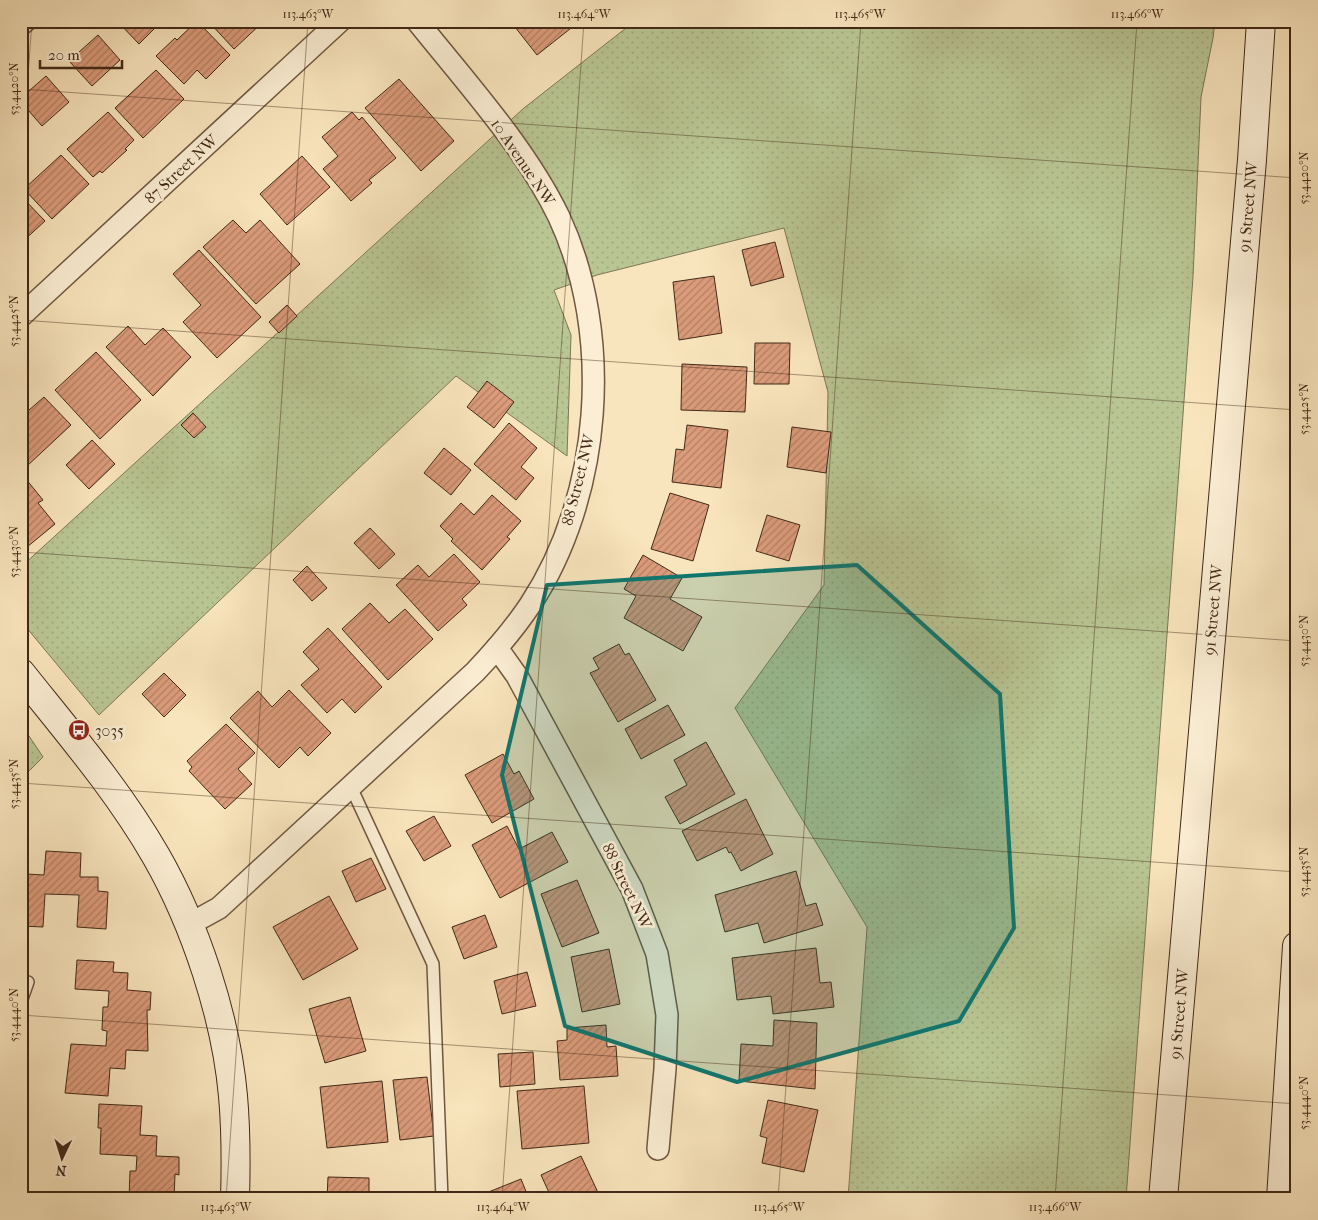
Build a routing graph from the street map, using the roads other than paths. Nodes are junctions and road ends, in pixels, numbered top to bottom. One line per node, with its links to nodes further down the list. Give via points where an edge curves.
1 (33, 21): 5 (lane)
2 (340, 21): 6 (street, 87 Street NW)
3 (417, 21): 7 (street, 10 Avenue NW, via 542,185 571,247)
4 (1261, 21): 18 (main road, 91 Street NW, via 1252,160)
5 (21, 31)
6 (21, 316)
7 (589, 322): 8 (street, 88 Street NW, via 594,357 592,421 581,484 549,570 531,604)
8 (497, 648): 10 (street, 88 Street NW); 15 (street, 88 Street NW, via 517,676 632,889 657,954 667,1015)
9 (21, 672): 11 (main road, via 122,803 156,856)
10 (351, 787): 11 (street, 88 Street NW, via 219,908); 17 (lane, via 433,964)
11 (190, 924): 16 (main road, via 208,976 233,1095)
12 (1297, 946): 19 (main road)
13 (28, 982): 14 (lane)
14 (21, 1002)
15 (658, 1149)
16 (235, 1199)
17 (442, 1199)
18 (1163, 1199)
19 (1281, 1199)

